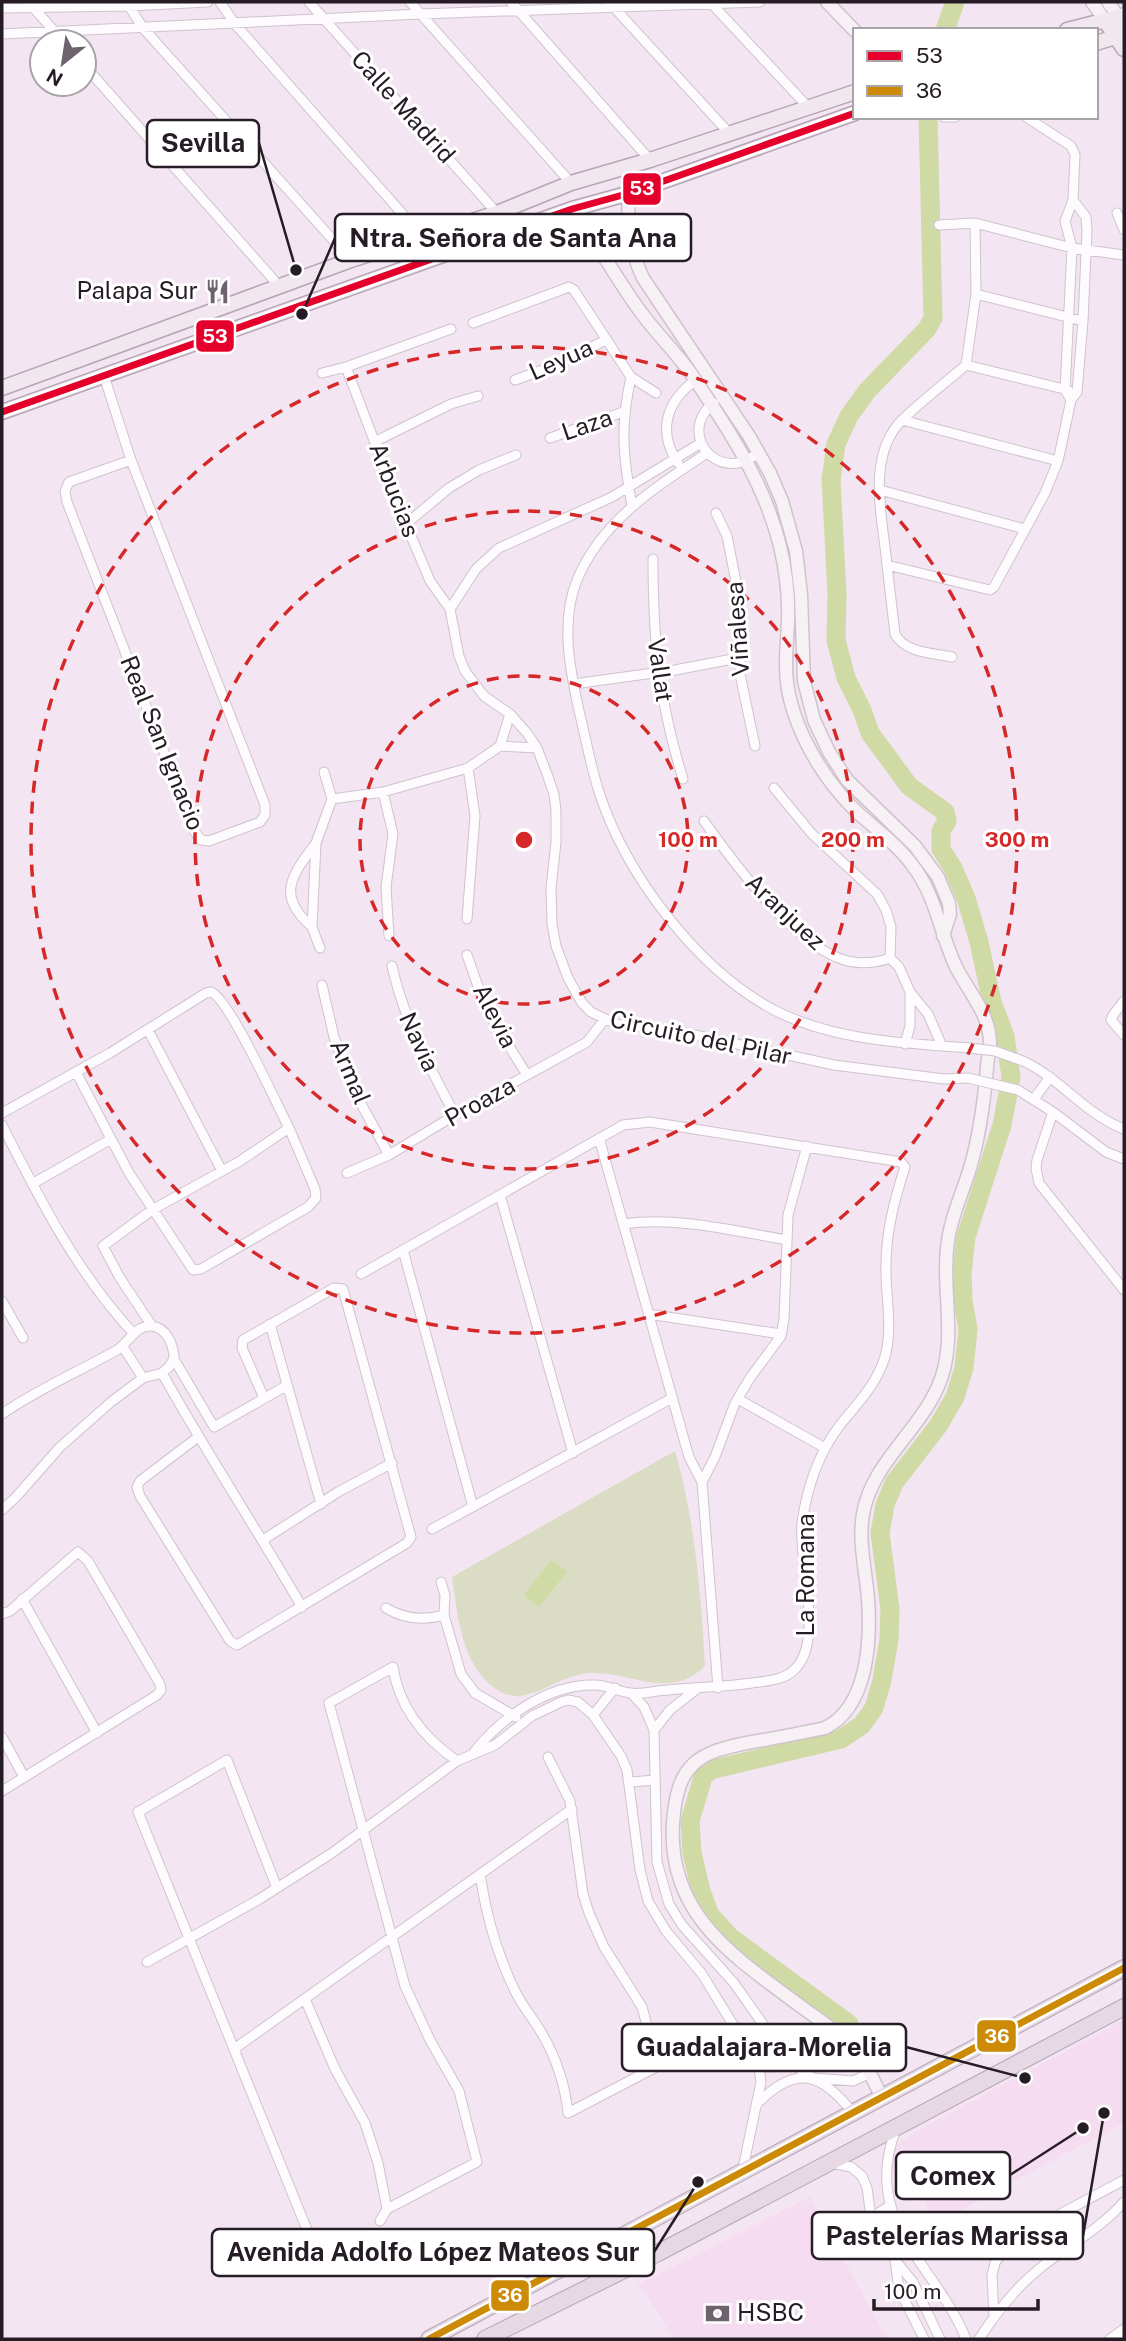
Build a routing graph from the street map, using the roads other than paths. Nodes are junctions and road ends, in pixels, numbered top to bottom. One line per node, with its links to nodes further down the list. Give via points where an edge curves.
1 (208, 2): 13 (street)
2 (220, 2): 18 (street)
3 (309, 2): 17 (street, Calle Madrid)
4 (410, 2): 16 (street)
5 (511, 2): 15 (street)
6 (760, 2): 10 (street)
7 (827, 2): 22 (street)
8 (1092, 2): 24 (street)
9 (1108, 2): 24 (street)
10 (711, 3): 12 (street); 30 (street)
11 (30, 4): 13 (street); 14 (street); 19 (street)
12 (612, 5): 15 (street); 34 (street)
13 (129, 6): 20 (street)
14 (2, 8)
15 (521, 12): 16 (street); 36 (street)
16 (421, 14): 17 (street); 37 (street)
17 (325, 20): 18 (street); 42 (street, Calle Madrid)
18 (235, 24): 20 (street); 46 (street)
19 (51, 28)
20 (143, 28): 21 (street); 50 (street)
21 (98, 29)
22 (853, 29)
23 (1098, 29): 24 (main road)
24 (1119, 29): 27 (main road)
25 (28, 32): 26 (street)
26 (2, 34)
27 (1098, 42)
28 (98, 81): 51 (street)
29 (853, 93): 30 (main road)
30 (807, 107): 34 (main road)
31 (853, 114): 35 (main road)
32 (854, 119): 35 (main road)
33 (1029, 119): 39 (street, via 1074,151)
34 (729, 133): 36 (main road)
35 (786, 137): 38 (main road)
36 (650, 160): 37 (main road)
37 (571, 183): 42 (main road)
38 (631, 193): 40 (main road); 54 (street, via 628,220 638,268)
39 (1073, 200): 47 (street, via 1065,221); 48 (street, via 1086,217)
40 (572, 209): 58 (street); 63 (main road)
41 (1117, 212): 45 (street)
42 (497, 213): 46 (main road)
43 (975, 223): 44 (street); 47 (street); 52 (street)
44 (939, 225)
45 (1124, 230)
46 (422, 236): 50 (main road)
47 (1072, 248): 48 (street); 53 (street)
48 (1087, 250): 49 (street); 55 (street)
49 (1124, 255)
50 (351, 260): 51 (main road)
51 (280, 287): 67 (main road)
52 (976, 294): 53 (street); 60 (street)
53 (1070, 319): 55 (street); 68 (street)
54 (672, 321): 58 (street); 72 (street)
55 (1083, 321): 71 (street)
56 (473, 323): 59 (street, via 569,287)
57 (451, 329): 61 (street)
58 (658, 332): 66 (street)
59 (606, 340): 64 (street); 65 (street, Leyua)
60 (966, 365): 68 (street); 75 (street)
61 (346, 367): 62 (street); 77 (street, Arbucias)
62 (322, 373)
63 (104, 376): 73 (main road); 83 (street, Real San Ignacio)
64 (631, 377): 69 (street); 74 (street)
65 (515, 380)
66 (696, 380): 72 (street); 82 (street, via 682,390 669,413 667,438)
67 (2, 388)
68 (1065, 390): 71 (street)
69 (656, 393)
70 (478, 396): 77 (street, via 451,404)
71 (1074, 396): 84 (street)
72 (716, 402): 78 (street, via 699,421); 81 (street)
73 (2, 412)
74 (623, 412): 76 (street, Laza); 86 (street)
75 (902, 420): 84 (street); 87 (street, via 881,458)
76 (550, 438)
77 (376, 441): 90 (street, Arbucias)
78 (701, 443): 79 (street); 82 (street)
79 (708, 453): 81 (street, via 727,463); 85 (street, Circuito del Pilar)
80 (516, 456): 90 (street, via 449,488)
81 (752, 457): 214 (street, via 782,552 788,602 788,688 800,728 838,791 917,870 966,987 984,1016 990,1046 972,1162 947,1244 949,1332 942,1376 924,1414 873,1483 863,1510 869,1626 860,1682 851,1704 825,1728 722,1748 701,1757 682,1783 674,1812 677,1874 695,1914 755,1973 846,2041)
82 (675, 458): 85 (street); 86 (street)
83 (131, 460): 83 (street, Real San Ignacio, via 265,805 260,822 209,841 195,832 67,502 69,482)
84 (1058, 461): 91 (street)
85 (683, 469): 88 (street, Circuito del Pilar)
86 (629, 488): 88 (street); 94 (street, via 491,554)
87 (880, 490): 91 (street); 93 (street)
88 (632, 506): 98 (street, Circuito del Pilar, via 593,548 570,598)
89 (716, 513): 96 (street, Viñalesa, via 727,536 740,601)
90 (406, 524): 94 (street, Arbucias, via 430,581)
91 (1025, 529): 93 (street, via 990,590)
92 (653, 559): 97 (street, Vallat)
93 (887, 565): 95 (street, via 900,643)
94 (450, 609): 99 (street, Circuito del Pilar, via 465,671 485,696)
95 (952, 657)
96 (738, 658): 97 (street); 101 (street, Viñalesa)
97 (658, 671): 98 (street); 105 (street, Vallat)
98 (573, 684): 124 (street, Circuito del Pilar, via 600,793 613,825 659,903 711,965 753,998 794,1019)
99 (510, 715): 100 (street); 102 (street, Circuito del Pilar)
100 (500, 746): 102 (street); 103 (street)
101 (755, 746)
102 (537, 748): 121 (street, Circuito del Pilar, via 556,811 551,888 556,946 574,991)
103 (468, 768): 107 (street); 111 (street, via 475,816)
104 (324, 772): 108 (street)
105 (683, 779)
106 (774, 788): 116 (street, via 812,834 877,894 891,927)
107 (383, 792): 108 (street); 113 (street, via 393,834 386,887)
108 (332, 799): 110 (street)
109 (704, 821): 116 (street, Aranjuez, via 757,890 819,947 853,961)
110 (316, 843): 112 (street); 112 (street, via 290,884 293,908)
111 (467, 919)
112 (312, 927): 114 (street)
113 (389, 936)
114 (320, 948)
115 (467, 955): 127 (street, Alevia, via 486,1009)
116 (890, 958): 119 (street)
117 (391, 966): 132 (street, Navia, via 415,1040)
118 (322, 985): 139 (street, Armal, via 353,1089)
119 (910, 992): 124 (street); 125 (street, via 928,1014)
120 (1124, 1001): 123 (street, via 1111,1020)
121 (604, 1020): 127 (street, Proaza, via 587,1042); 129 (street, Circuito del Pilar, bridge, via 834,1065 968,1078 1018,1090)
122 (148, 1030): 126 (street); 134 (street, via 206,993 215,993); 141 (street)
123 (1124, 1035)
124 (905, 1044): 125 (street, Circuito del Pilar)
125 (942, 1046): 128 (street, Circuito del Pilar, bridge, via 995,1051)
126 (76, 1072): 130 (street); 137 (street)
127 (527, 1075): 132 (street, Proaza)
128 (1050, 1077): 129 (street); 135 (street, Circuito del Pilar)
129 (1034, 1099): 131 (street, Circuito del Pilar)
130 (2, 1112)
131 (1054, 1112): 140 (street, Circuito del Pilar, via 1106,1152); 150 (street, via 1037,1160 1040,1183)
132 (455, 1115): 139 (street, Proaza)
133 (2, 1125): 143 (street)
134 (289, 1128): 141 (street); 145 (street, via 315,1189 316,1198 308,1207 197,1271 189,1268)
135 (1124, 1129)
136 (599, 1138): 138 (street, via 623,1125 650,1122); 144 (street); 146 (street)
137 (111, 1139): 143 (street); 145 (street)
138 (807, 1146): 147 (street, via 792,1196); 169 (street, La Romana, via 901,1162 905,1167 888,1237 885,1356 869,1391)
139 (389, 1155): 142 (street, Proaza)
140 (1124, 1159)
141 (222, 1171): 145 (street)
142 (347, 1173)
143 (32, 1184): 156 (street, via 80,1266)
144 (500, 1195): 148 (street); 170 (street)
145 (152, 1210): 155 (street, via 103,1246)
146 (623, 1224): 147 (street, via 676,1222); 152 (street)
147 (787, 1240): 157 (street)
148 (403, 1250): 149 (street); 174 (street)
149 (361, 1274)
150 (1124, 1290)
151 (2, 1301): 153 (street)
152 (648, 1314): 157 (street); 165 (street)
153 (5, 1316): 158 (street)
154 (270, 1324): 163 (street); 164 (street, via 242,1344); 171 (street, via 334,1288 343,1289)
155 (152, 1326): 156 (street); 160 (street, via 171,1340)
156 (134, 1334): 159 (street)
157 (781, 1334): 166 (street)
158 (23, 1338)
159 (123, 1347): 162 (street); 167 (street)
160 (174, 1359): 161 (street); 164 (street, via 214,1427)
161 (162, 1373): 162 (street); 168 (street)
162 (143, 1378): 175 (street, via 60,1447)
163 (286, 1387): 164 (street); 173 (street)
164 (264, 1398)
165 (672, 1398): 170 (street); 172 (street, via 689,1457)
166 (738, 1399): 169 (street); 172 (street)
167 (2, 1414)
168 (198, 1437): 177 (street); 180 (street, via 140,1481 140,1496 233,1644 241,1644)
169 (825, 1448): 186 (street, La Romana, via 809,1484 802,1527 809,1631 800,1664 774,1680)
170 (573, 1453): 174 (street)
171 (392, 1463): 173 (street); 180 (street, via 410,1540)
172 (702, 1482): 186 (street)
173 (321, 1504): 177 (street)
174 (473, 1507): 176 (street)
175 (2, 1510)
176 (432, 1529)
177 (263, 1540): 180 (street)
178 (440, 1582): 183 (street, via 445,1595)
179 (22, 1600): 182 (street); 192 (street); 192 (street, via 78,1552 88,1561 160,1684 158,1695)
180 (302, 1608)
181 (386, 1608): 183 (street, via 409,1618)
182 (2, 1614)
183 (443, 1615): 188 (street, via 468,1686)
184 (615, 1688): 187 (street, La Romana); 188 (street, La Romana, via 564,1689); 189 (street)
185 (698, 1688): 186 (street, La Romana); 187 (street, La Romana); 191 (street)
186 (718, 1688)
187 (631, 1693): 191 (street, via 644,1707)
188 (513, 1715): 190 (street); 194 (street, La Romana)
189 (593, 1715): 190 (street, via 568,1700); 199 (street, via 621,1756)
190 (524, 1721): 194 (street, via 495,1745)
191 (654, 1730): 198 (street)
192 (97, 1733): 197 (street)
193 (2, 1737): 197 (street)
194 (474, 1752): 196 (street)
195 (548, 1757): 201 (street)
196 (457, 1761): 202 (street); 202 (street, via 430,1740 410,1716 393,1667 329,1703)
197 (24, 1777): 200 (street)
198 (654, 1780): 199 (street); 212 (street, via 657,1862 670,1904)
199 (631, 1783): 213 (street, via 638,1854 649,1901 666,1931 702,1974)
200 (2, 1791)
201 (572, 1808): 203 (street); 203 (street, via 583,1894 604,1947 642,2007 659,2066 568,2113 550,2048 501,1960)
202 (363, 1830): 204 (street); 205 (street)
203 (480, 1874): 205 (street)
204 (277, 1888): 206 (street); 206 (street, via 227,1760 138,1812)
205 (391, 1937): 209 (street); 225 (street, via 420,2022 459,2091 481,2164)
206 (189, 1939): 207 (street); 211 (street)
207 (147, 1962)
208 (1124, 1968): 216 (highway)
209 (305, 1999): 211 (street); 225 (street, via 365,2123)
210 (1124, 2007): 219 (highway)
211 (234, 2049): 229 (street, via 314,2247)
212 (786, 2057): 213 (street, via 774,2067); 215 (street)
213 (759, 2067): 217 (street)
214 (870, 2073): 215 (street, via 853,2081); 216 (street)
215 (813, 2078): 217 (street, via 791,2079); 218 (street, via 839,2095)
216 (882, 2098): 218 (highway)
217 (756, 2105): 221 (street)
218 (853, 2113): 221 (highway)
219 (896, 2128): 220 (highway); 224 (street, via 888,2157)
220 (830, 2162): 226 (street, via 851,2167 862,2176); 234 (highway)
221 (742, 2173): 233 (highway)
222 (1124, 2180): 231 (street, via 1008,2242 992,2276)
223 (1124, 2202): 231 (street, via 1093,2232 1036,2271)
224 (891, 2205): 226 (street); 237 (street, via 904,2239 952,2308)
225 (387, 2209): 227 (street)
226 (871, 2217): 228 (street); 230 (street)
227 (380, 2221)
228 (840, 2237)
229 (323, 2254)
230 (895, 2260): 235 (street, via 899,2289); 236 (street, via 913,2282)
231 (994, 2317): 238 (street)
232 (1124, 2329): 239 (street)
233 (429, 2339)
234 (485, 2339)
235 (924, 2339)
236 (940, 2339)
237 (966, 2339)
238 (978, 2339)
239 (1110, 2339)

